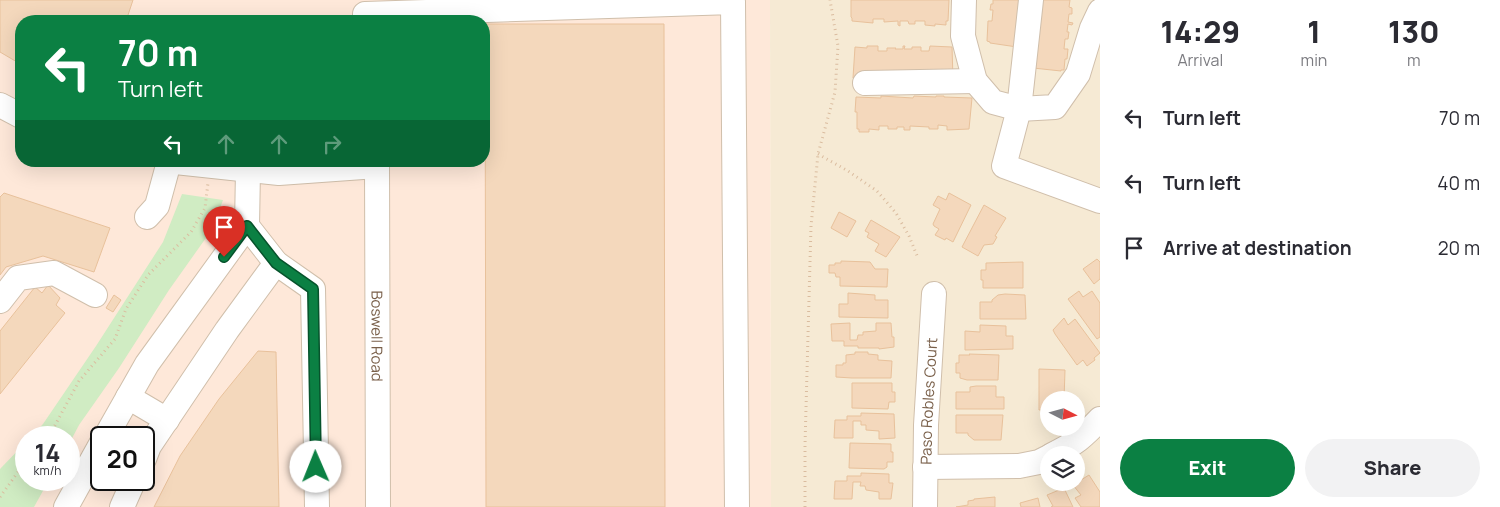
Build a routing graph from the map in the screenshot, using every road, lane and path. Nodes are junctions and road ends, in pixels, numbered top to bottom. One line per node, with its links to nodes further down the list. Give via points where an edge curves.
1 (830, 0): 11 (path, via 838,46 836,92)
2 (964, 0): 6 (street, via 963,36)
3 (1031, 0): 9 (street)
4 (364, 9): 43 (street, via 733,2)
5 (1100, 11): 9 (street, via 1078,74 1055,107)
6 (975, 82): 7 (street); 9 (street, via 993,102)
7 (865, 84)
8 (0, 105): 10 (street)
9 (1019, 109): 18 (street, via 1004,166)
10 (15, 113)
11 (818, 154): 21 (path, via 877,191 896,213); 44 (path, via 811,226)
12 (166, 167): 19 (street, via 157,206)
13 (211, 167): 29 (path, via 205,208 191,232 148,275 126,309 115,339 79,380)
14 (220, 167): 17 (street)
15 (344, 167): 17 (street, via 279,173)
16 (377, 167): 42 (street, Boswell Road)
17 (248, 170): 20 (street)
18 (1100, 201)
19 (147, 217)
20 (247, 226): 22 (street); 26 (street, via 147,364)
21 (918, 258)
22 (276, 263): 28 (street); 41 (street, via 313,289)
23 (934, 294): 35 (street, Paso Robles Court)
24 (95, 295): 25 (street, via 54,273 18,278)
25 (0, 301)
26 (128, 397): 28 (street); 30 (street)
27 (1100, 419): 32 (street)
28 (167, 420): 31 (street)
29 (55, 426)
30 (112, 426)
31 (155, 437)
32 (1070, 446)
33 (1040, 462): 35 (street, via 1019,466)
34 (90, 464): 39 (street)
35 (925, 467): 45 (street, Paso Robles Court)
36 (15, 476): 38 (path)
37 (129, 491): 40 (street)
38 (0, 497)
39 (66, 507)
40 (122, 507)
41 (317, 507)
42 (378, 507)
43 (737, 507)
44 (806, 507)
45 (925, 507)

